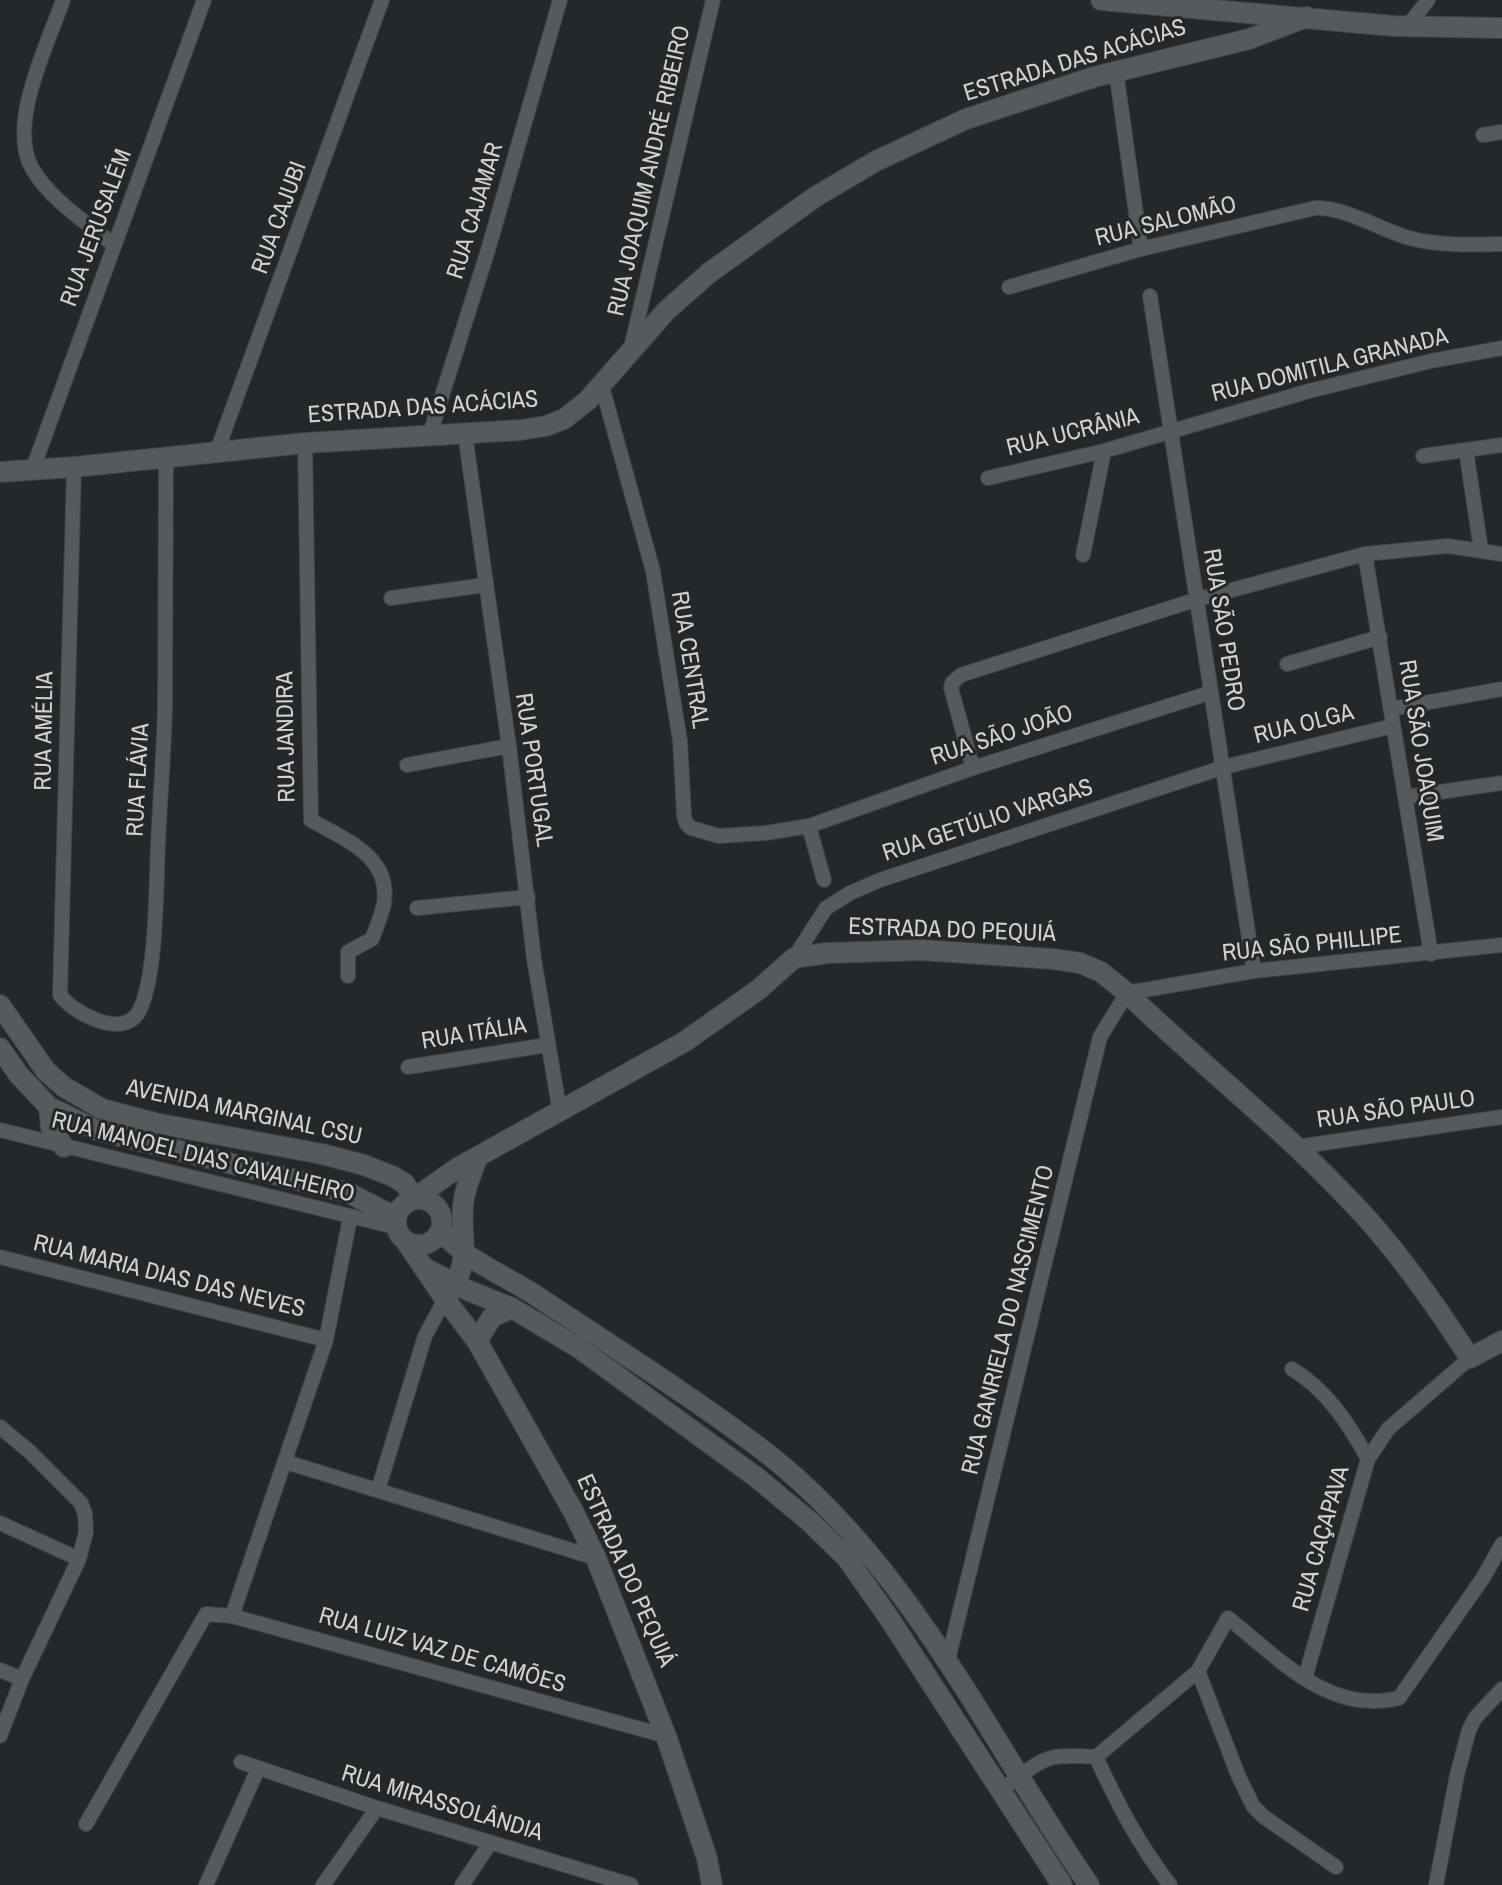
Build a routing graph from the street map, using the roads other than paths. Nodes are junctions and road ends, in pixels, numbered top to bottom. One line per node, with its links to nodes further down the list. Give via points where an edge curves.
1 (63, 0): 17 (street, via 29,98 25,150 32,169 54,196)
2 (204, 0): 17 (street, RUA JERUSALÉM)
3 (382, 0): 30 (street, RUA CAJUBI)
4 (560, 0): 25 (street, RUA CAJAMAR)
5 (713, 0): 22 (street, RUA JOAQUIM ANDRÉ RIBEIRO)
6 (1101, 0): 8 (main road)
7 (1428, 0): 10 (street)
8 (1236, 13): 9 (main road); 12 (main road, via 1239,30)
9 (1307, 17): 10 (main road); 12 (main road, ESTRADA DAS ACÁCIAS)
10 (1408, 26): 11 (main road)
11 (1502, 28)
12 (1231, 43): 13 (main road, ESTRADA DAS ACÁCIAS)
13 (1116, 71): 18 (street); 22 (main road, ESTRADA DAS ACÁCIAS, via 966,119 876,161 815,197 709,273)
14 (1502, 132): 15 (street)
15 (1483, 135)
16 (1502, 244): 18 (street, RUA SALOMÃO, via 1431,243 1315,208)
17 (114, 245): 35 (street, RUA JERUSALÉM)
18 (1141, 249): 19 (street, RUA SALOMÃO)
19 (1009, 287)
20 (1150, 296): 24 (street, RUA SÃO PEDRO)
21 (1502, 348): 24 (street, RUA DOMITILA GRANADA, via 1309,391)
22 (630, 352): 23 (main road, ESTRADA DAS ACÁCIAS)
23 (601, 383): 26 (main road, ESTRADA DAS ACÁCIAS, via 564,419 546,426); 57 (street, RUA CENTRAL, via 653,571 680,741 686,823 719,836)
24 (1169, 431): 31 (street, RUA UCRÂNIA); 44 (street, RUA SÃO PEDRO)
25 (430, 434): 26 (main road, ESTRADA DAS ACÁCIAS); 27 (main road, ESTRADA DAS ACÁCIAS)
26 (465, 434): 42 (street, RUA PORTUGAL)
27 (305, 443): 30 (main road, ESTRADA DAS ACÁCIAS); 65 (street, RUA JANDIRA, via 311,820 375,861 384,881 384,904 372,939 348,952)
28 (1502, 445): 29 (street)
29 (1466, 450): 33 (street); 38 (street)
30 (217, 451): 32 (main road, ESTRADA DAS ACÁCIAS)
31 (1104, 451): 37 (street, RUA UCRÂNIA); 41 (street)
32 (166, 456): 34 (main road, ESTRADA DAS ACÁCIAS); 67 (street, RUA FLÁVIA, via 165,708 148,986 137,1015 128,1021 95,1021)
33 (1423, 456)
34 (74, 467): 35 (main road, ESTRADA DAS ACÁCIAS); 67 (street, RUA AMÉLIA)
35 (32, 471): 36 (main road, ESTRADA DAS ACÁCIAS)
36 (0, 472)
37 (988, 478)
38 (1481, 550): 39 (street, via 1448,546); 40 (street)
39 (1365, 554): 44 (street); 45 (street, RUA SÃO JOAQUIM)
40 (1502, 554)
41 (1083, 555)
42 (485, 585): 43 (street); 51 (street, RUA PORTUGAL)
43 (391, 598)
44 (1195, 600): 48 (street, RUA SÃO PEDRO); 54 (street, via 956,678 951,688)
45 (1380, 637): 46 (street); 49 (street, RUA SÃO JOAQUIM)
46 (1287, 664)
47 (1502, 689): 49 (street)
48 (1209, 693): 53 (street, RUA SÃO PEDRO); 54 (street, RUA SÃO JOÃO)
49 (1391, 709): 50 (street, RUA SÃO JOAQUIM)
50 (1393, 726): 53 (street, RUA OLGA); 56 (street, RUA SÃO JOAQUIM)
51 (509, 746): 52 (street); 59 (street, RUA PORTUGAL)
52 (407, 765)
53 (1224, 767): 63 (street, RUA GETÚLIO VARGAS, via 850,893 826,908); 64 (street, RUA SÃO PEDRO)
54 (973, 768): 57 (street, RUA SÃO JOÃO)
55 (1502, 783): 56 (street)
56 (1406, 797): 62 (street, RUA SÃO JOAQUIM)
57 (809, 826): 58 (street)
58 (824, 880)
59 (528, 897): 60 (street); 69 (street, RUA PORTUGAL)
60 (417, 908)
61 (1502, 945): 62 (street, RUA SÃO PHILLIPE)
62 (1431, 954): 64 (street, RUA SÃO PHILLIPE)
63 (794, 958): 66 (main road, ESTRADA DO PEQUIÁ, via 922,950 1053,959 1101,972); 73 (main road, via 684,1042)
64 (1254, 971): 66 (street, RUA SÃO PHILLIPE)
65 (348, 976)
66 (1127, 993): 77 (main road, ESTRADA DO PEQUIÁ); 104 (street, RUA GANRIELA DO NASCIMENTO, via 1100,1037)
67 (60, 995)
68 (0, 1005): 79 (main road, AVENIDA MARGINAL CSU, via 46,1071 102,1109 364,1165 404,1183)
69 (547, 1045): 71 (street, RUA ITÁLIA); 73 (street, RUA PORTUGAL)
70 (0, 1048): 72 (main road, AVENIDA MARGINAL CSU)
71 (408, 1067)
72 (49, 1107): 76 (main road, via 51,1128); 82 (main road, AVENIDA MARGINAL CSU, via 96,1130 349,1193)
73 (560, 1113): 78 (main road)
74 (1502, 1117): 77 (street, RUA SÃO PAULO)
75 (0, 1130): 76 (street, RUA MANOEL DIAS CAVALHEIRO)
76 (64, 1147): 81 (street, RUA MANOEL DIAS CAVALHEIRO)
77 (1296, 1147): 91 (main road, ESTRADA DO PEQUIÁ, via 1370,1222)
78 (477, 1158): 79 (main road); 80 (main road)
79 (418, 1199): 82 (main road, via 407,1202); 83 (main road, via 435,1205)
80 (463, 1205): 83 (main road); 84 (main road)
81 (350, 1218): 82 (street, RUA MANOEL DIAS CAVALHEIRO); 88 (street)
82 (399, 1229): 83 (main road, via 417,1246 436,1239); 86 (main road, via 423,1267)
83 (441, 1229): 84 (main road)
84 (465, 1255): 86 (main road); 93 (main road)
85 (0, 1257): 88 (street, RUA MARIA DIAS DAS NEVES)
86 (450, 1292): 87 (main road); 89 (main road, ESTRADA DO PEQUIÁ); 98 (street, via 425,1336)
87 (512, 1308): 89 (main road, via 492,1317); 94 (main road, via 579,1348)
88 (326, 1340): 97 (street)
89 (477, 1341): 101 (main road, ESTRADA DO PEQUIÁ)
90 (1502, 1341): 91 (main road)
91 (1470, 1358): 96 (street, RUA CAÇAPAVA, via 1388,1429)
92 (1292, 1369): 96 (street, via 1349,1424)
93 (659, 1378): 94 (main road); 104 (main road, via 761,1449 820,1499 909,1604)
94 (644, 1397): 116 (main road, via 756,1477 846,1557)
95 (0, 1427): 102 (street, via 81,1503 86,1532)
96 (1368, 1459): 107 (street, RUA CAÇAPAVA)
97 (286, 1462): 98 (street); 103 (street)
98 (378, 1490): 101 (street)
99 (0, 1523): 102 (street)
100 (1502, 1544): 107 (street, via 1399,1698 1354,1701)
101 (596, 1558): 111 (main road, ESTRADA DO PEQUIÁ)
102 (79, 1559): 108 (street)
103 (232, 1616): 111 (street, RUA LUIZ VAZ DE CAMÕES); 118 (street, RUA LUIZ VAZ DE CAMÕES, via 206,1614)
104 (947, 1664): 115 (main road)
105 (0, 1670): 108 (street)
106 (1198, 1671): 107 (street, via 1228,1618); 112 (street); 120 (street, via 1253,1806)
107 (1305, 1678)
108 (22, 1679): 110 (street)
109 (1502, 1689): 130 (street, via 1469,1730)
110 (0, 1736)
111 (666, 1736): 126 (main road, ESTRADA DO PEQUIÁ)
112 (1096, 1757): 115 (street, via 1050,1756); 129 (street, via 1124,1817)
113 (241, 1762): 114 (street, RUA MIRASSOLÂNDIA)
114 (258, 1769): 117 (street, RUA MIRASSOLÂNDIA); 122 (street)
115 (1020, 1777): 116 (street); 128 (main road)
116 (1001, 1790): 127 (main road)
117 (377, 1808): 119 (street, RUA MIRASSOLÂNDIA); 123 (street)
118 (86, 1824)
119 (491, 1842): 121 (street, RUA MIRASSOLÂNDIA); 124 (street)
120 (1336, 1867)
121 (604, 1882): 125 (street, RUA MIRASSOLÂNDIA)
122 (206, 1885)
123 (323, 1885)
124 (462, 1885)
125 (631, 1885)
126 (712, 1885)
127 (1062, 1885)
128 (1089, 1885)
129 (1170, 1885)
130 (1436, 1885)

